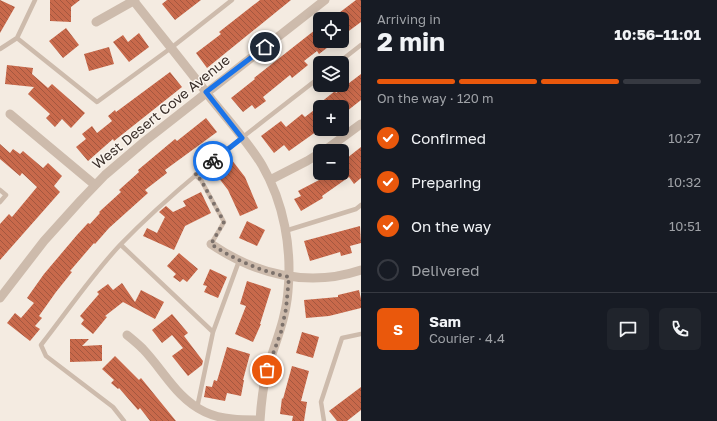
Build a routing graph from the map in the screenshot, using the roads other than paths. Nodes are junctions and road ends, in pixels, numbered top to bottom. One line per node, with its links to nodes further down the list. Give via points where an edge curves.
1 (35, 0): 6 (lane)
2 (134, 0): 5 (street); 8 (street)
3 (232, 0): 8 (lane)
4 (325, 0): 12 (street, West Desert Cove Avenue)
5 (96, 22)
6 (17, 38): 8 (lane, via 97,102); 9 (lane)
7 (361, 45): 10 (lane)
8 (171, 48): 12 (street)
9 (0, 49)
10 (347, 56)
11 (313, 82): 15 (lane)
12 (206, 92): 15 (street); 20 (street, West Desert Cove Avenue, via 145,140)
13 (10, 114): 20 (street)
14 (361, 124): 16 (street)
15 (242, 138): 18 (lane); 19 (street)
16 (334, 144)
17 (313, 157): 19 (street)
18 (195, 175): 25 (lane, via 201,180 224,222); 26 (lane)
19 (270, 180): 24 (street)
20 (95, 185): 30 (street, West Desert Cove Avenue, via 44,241)
21 (0, 190): 22 (lane, via 6,195)
22 (0, 202)
23 (361, 205): 24 (lane, via 356,209)
24 (285, 231): 29 (street, via 290,264)
25 (211, 244): 27 (street)
26 (121, 245): 31 (lane); 35 (lane, via 41,345 46,356 113,407)
27 (239, 261): 29 (street); 31 (lane)
28 (361, 270): 29 (street, via 319,278)
29 (289, 277): 36 (street, via 286,309 266,376)
30 (0, 298)
31 (213, 332): 34 (lane)
32 (361, 334): 37 (lane, via 342,338 321,402)
33 (127, 335): 34 (street, via 143,349 179,394)
34 (197, 408): 36 (street, via 231,420)
35 (124, 421)
36 (260, 421)
37 (324, 421)

